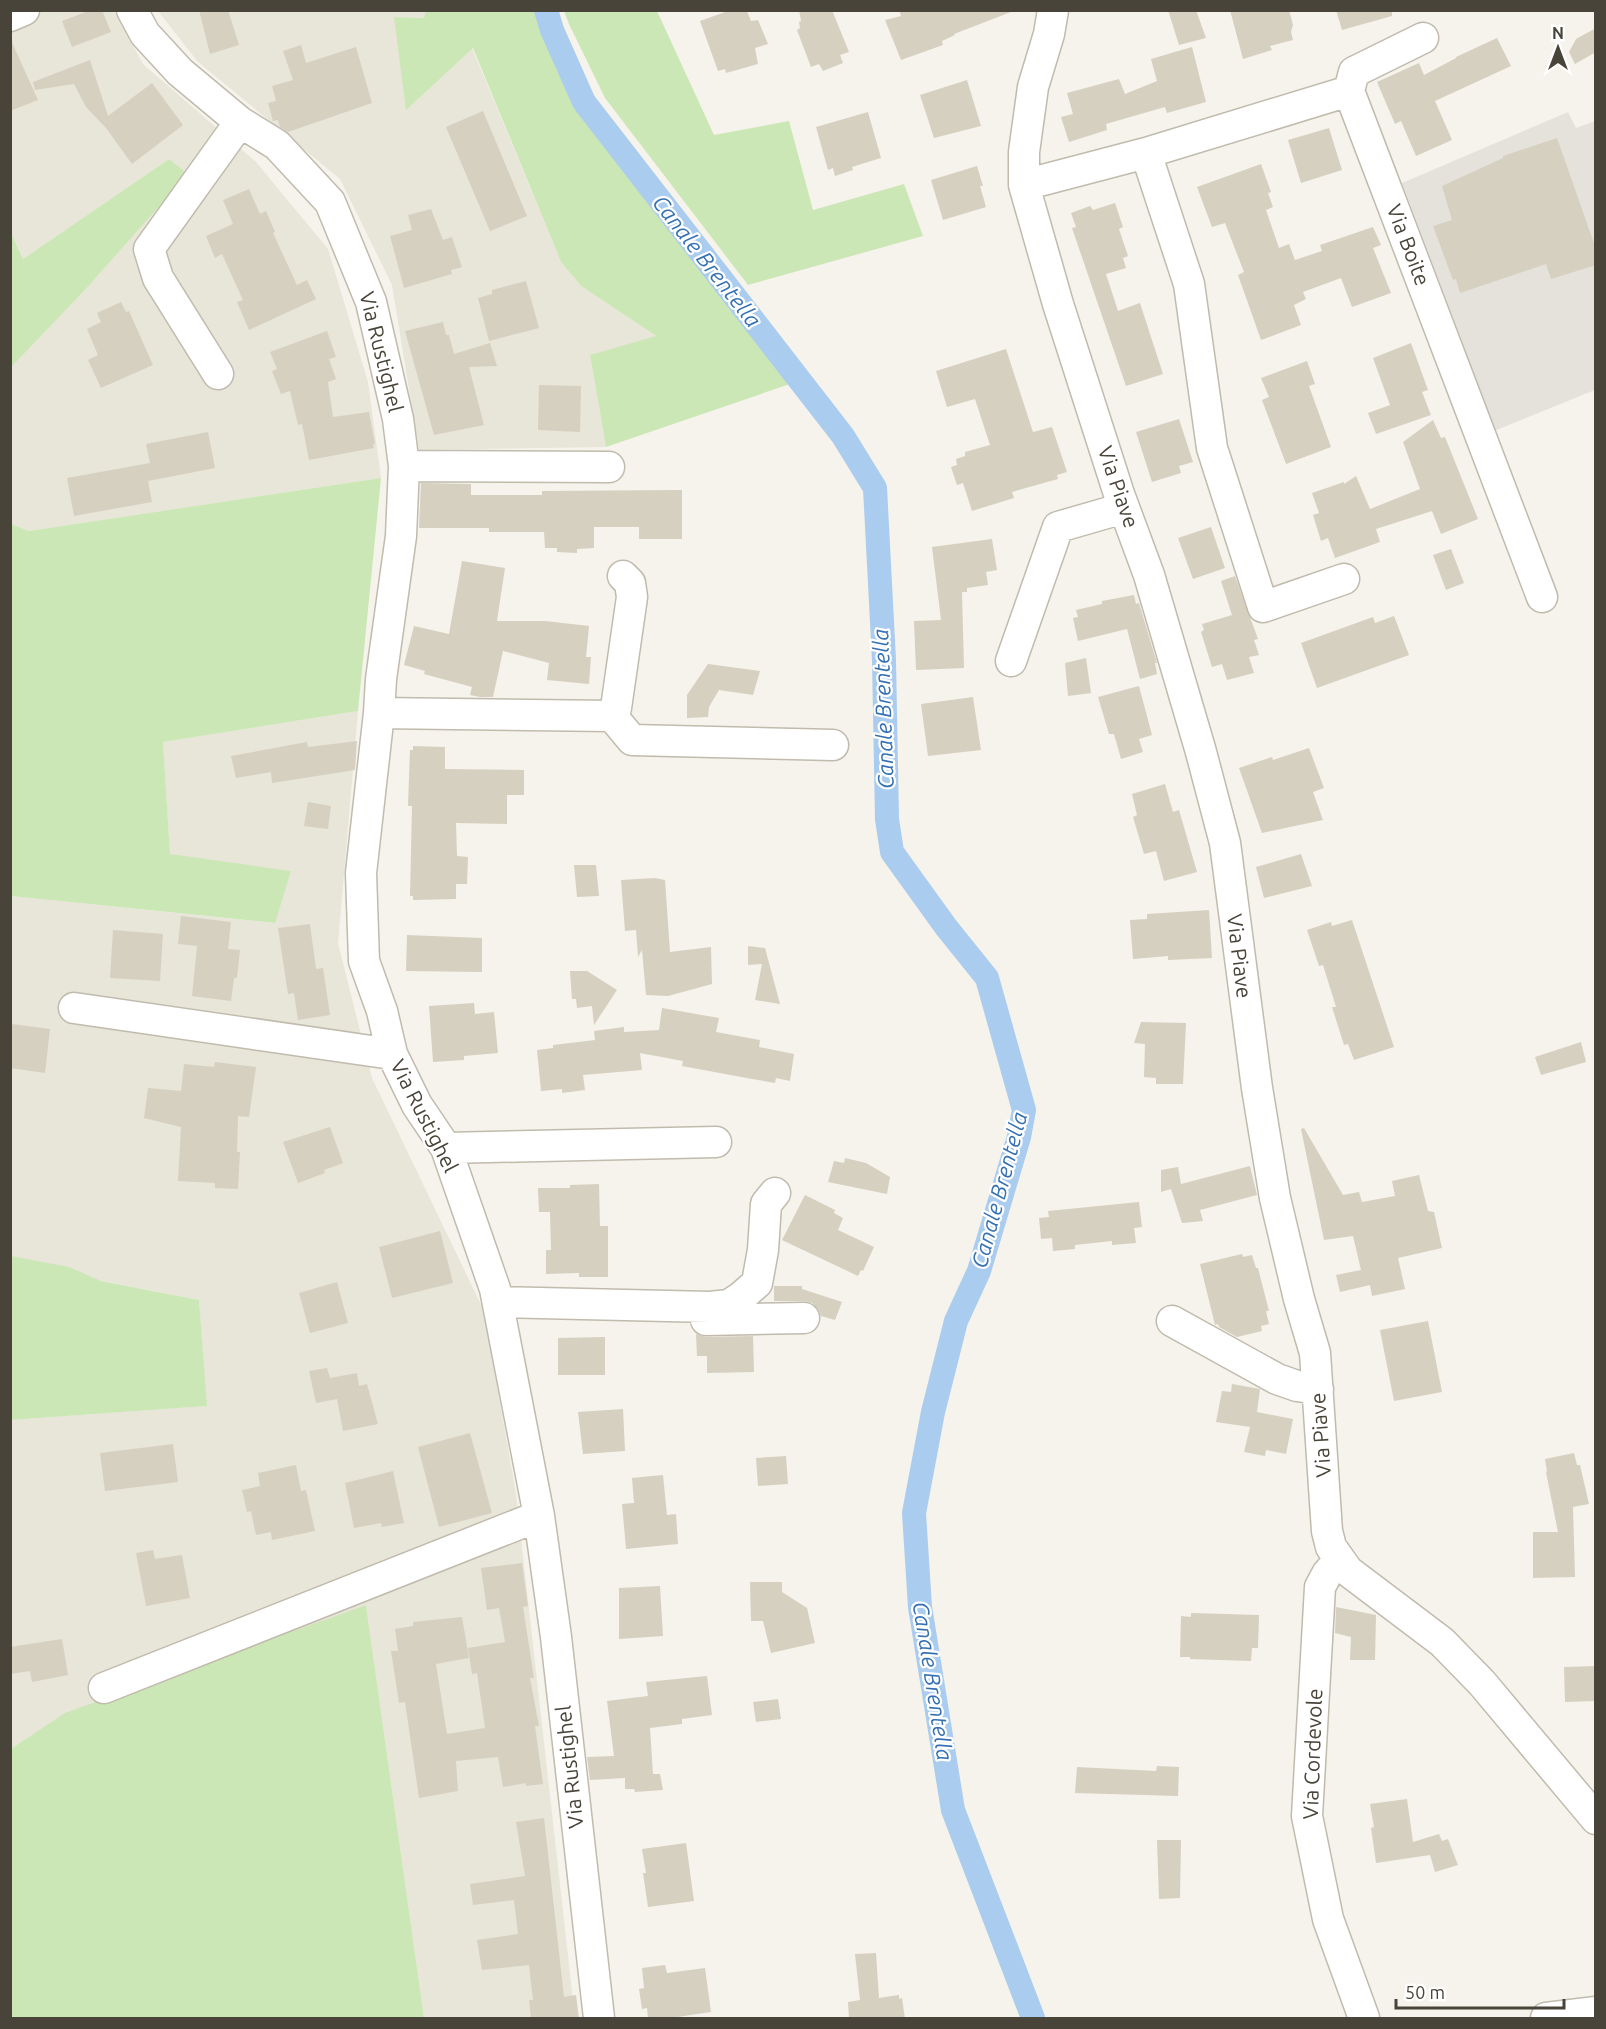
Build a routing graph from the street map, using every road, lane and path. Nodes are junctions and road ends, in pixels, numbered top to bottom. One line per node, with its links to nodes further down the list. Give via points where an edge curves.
1 (24, 10): 4 (street)
2 (132, 10): 7 (street, Via Rustighel, via 145,34 180,72)
3 (1053, 10): 9 (street, Via Piave, via 1033,87 1024,152)
4 (10, 15)
5 (1423, 38): 6 (street, via 1354,72)
6 (1349, 91): 8 (street); 16 (street, Via Boite)
7 (240, 122): 10 (street, via 149,249 158,278); 11 (street, Via Rustighel, via 277,145 330,202 371,302 398,419)
8 (1146, 153): 9 (street); 15 (street, via 1189,284 1212,448 1263,607)
9 (1024, 185): 13 (street, Via Piave)
10 (218, 374)
11 (404, 466): 12 (street); 18 (street, Via Rustighel, via 401,536)
12 (609, 467)
13 (1124, 508): 17 (street, via 1058,527); 29 (street, Via Piave, via 1182,683 1225,843 1273,1187 1315,1353)
14 (623, 576): 19 (street, via 630,584 632,597)
15 (1344, 579)
16 (1542, 597)
17 (1011, 661)
18 (379, 713): 19 (street); 22 (street, Via Rustighel, via 361,873 363,950)
19 (612, 716): 20 (street, via 632,740)
20 (833, 745)
21 (75, 1008): 22 (street)
22 (392, 1054): 24 (street, Via Rustighel, via 417,1105)
23 (716, 1142): 24 (street)
24 (446, 1148): 26 (street, Via Rustighel)
25 (775, 1193): 26 (street, via 766,1204 764,1250 757,1283 729,1305)
26 (500, 1312): 27 (street); 30 (street, Via Rustighel)
27 (804, 1318)
28 (1172, 1321): 29 (street, via 1277,1379)
29 (1317, 1389): 31 (street, Via Piave, via 1327,1531 1330,1547)
30 (539, 1516): 32 (street); 35 (street, Via Rustighel)
31 (1339, 1560): 33 (street, Via Piave, via 1442,1642 1482,1683); 36 (street, Via Cordevole, via 1320,1587 1307,1816 1328,1919)
32 (104, 1688)
33 (1596, 1819)
34 (1596, 2012): 37 (street)
35 (599, 2019)
36 (1364, 2019)
37 (1546, 2019)

